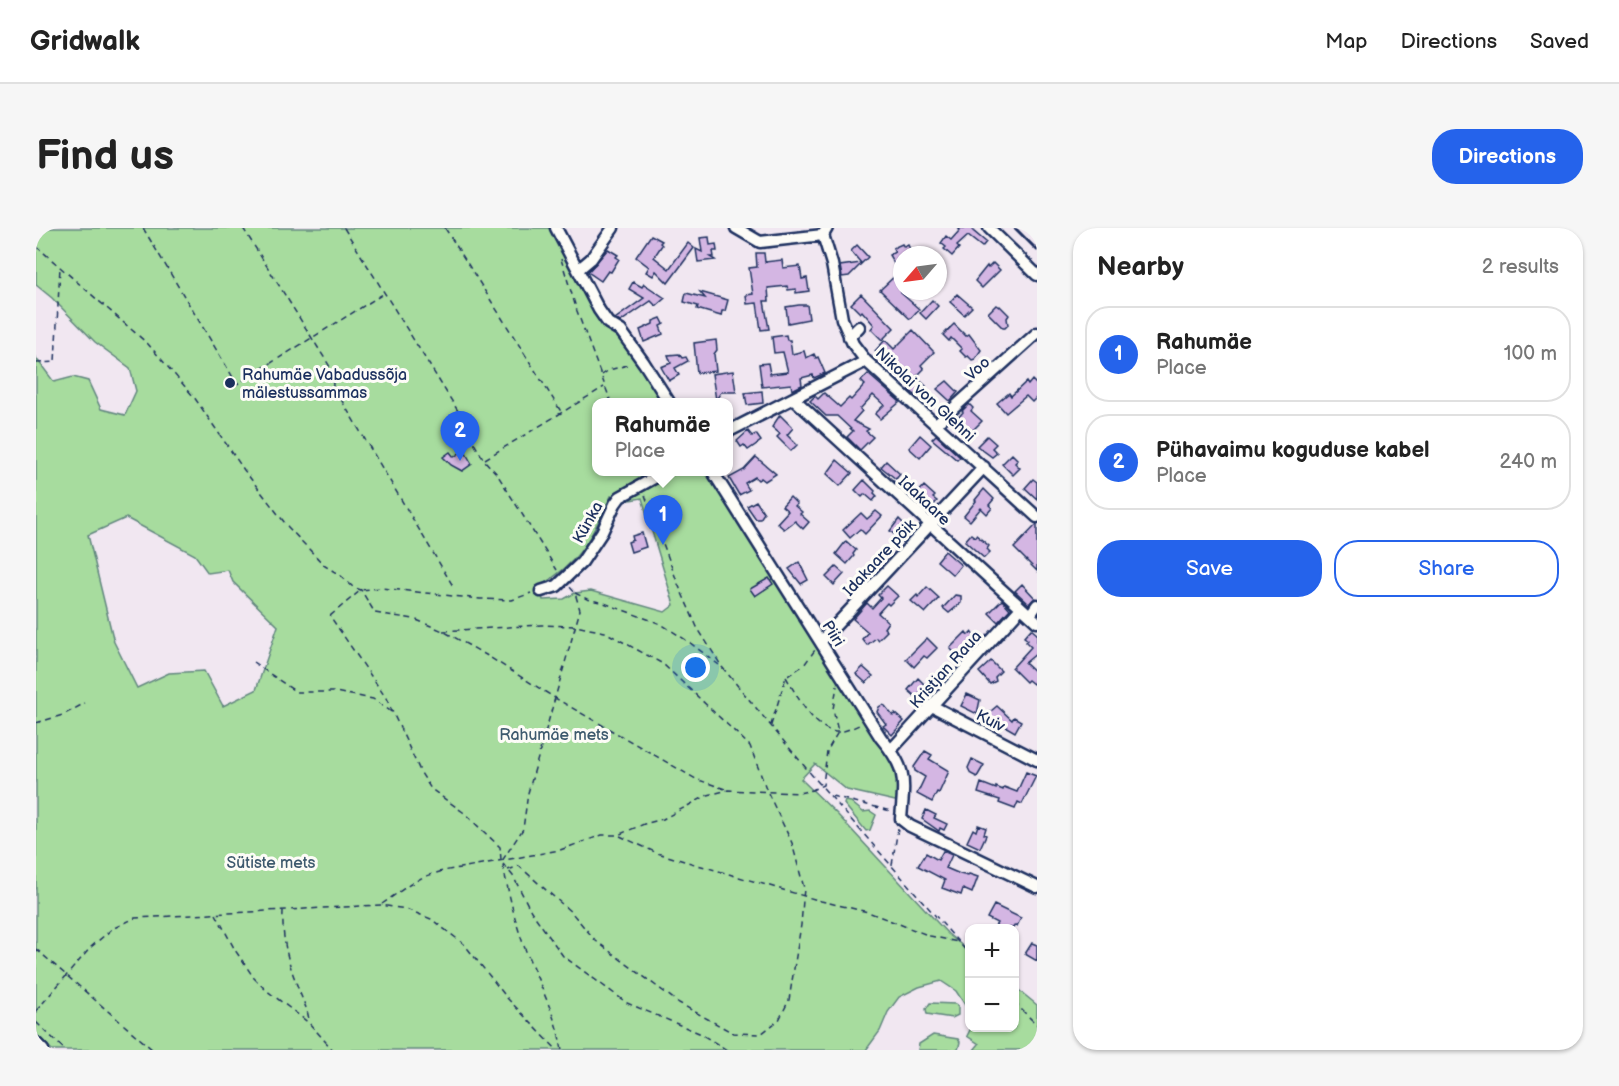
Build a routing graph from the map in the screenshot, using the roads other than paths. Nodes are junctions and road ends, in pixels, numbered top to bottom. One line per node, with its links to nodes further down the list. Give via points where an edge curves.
1 (556, 228): 6 (street)
2 (613, 228): 6 (street)
3 (736, 228): 5 (street, via 760,242)
4 (989, 228): 7 (street)
5 (825, 231): 10 (street, Nikolai von Glehni)
6 (579, 269): 12 (street, via 608,322 621,331)
7 (1037, 275)
8 (859, 327): 10 (street)
9 (1037, 333): 14 (street, Voo)
10 (849, 337): 11 (street, Nikolai von Glehni)
11 (866, 361): 13 (street); 14 (street, Nikolai von Glehni)
12 (666, 398)
13 (794, 399): 15 (street); 20 (street, Idakaare)
14 (936, 424): 16 (street, Nikolai von Glehni)
15 (733, 429)
16 (984, 467): 19 (street, Nikolai von Glehni); 20 (street, Idakaare põik)
17 (655, 476): 21 (street, Künka, via 620,497 582,562 557,586)
18 (716, 476): 24 (street, Piiri)
19 (1037, 517)
20 (929, 524): 23 (street, Idakaare); 24 (street, Idakaare põik)
21 (541, 591)
22 (1037, 605): 23 (street, Kristjan Raua)
23 (1029, 615): 25 (street, Kristjan Raua)
24 (821, 641): 26 (street, Piiri)
25 (932, 706): 26 (street, Kristjan Raua); 27 (street, Kuiv)
26 (891, 750): 28 (street, Piiri, via 904,778 901,815 910,826)
27 (1037, 760)
28 (1037, 887)
29 (36, 1043): 30 (street)
30 (43, 1050)

